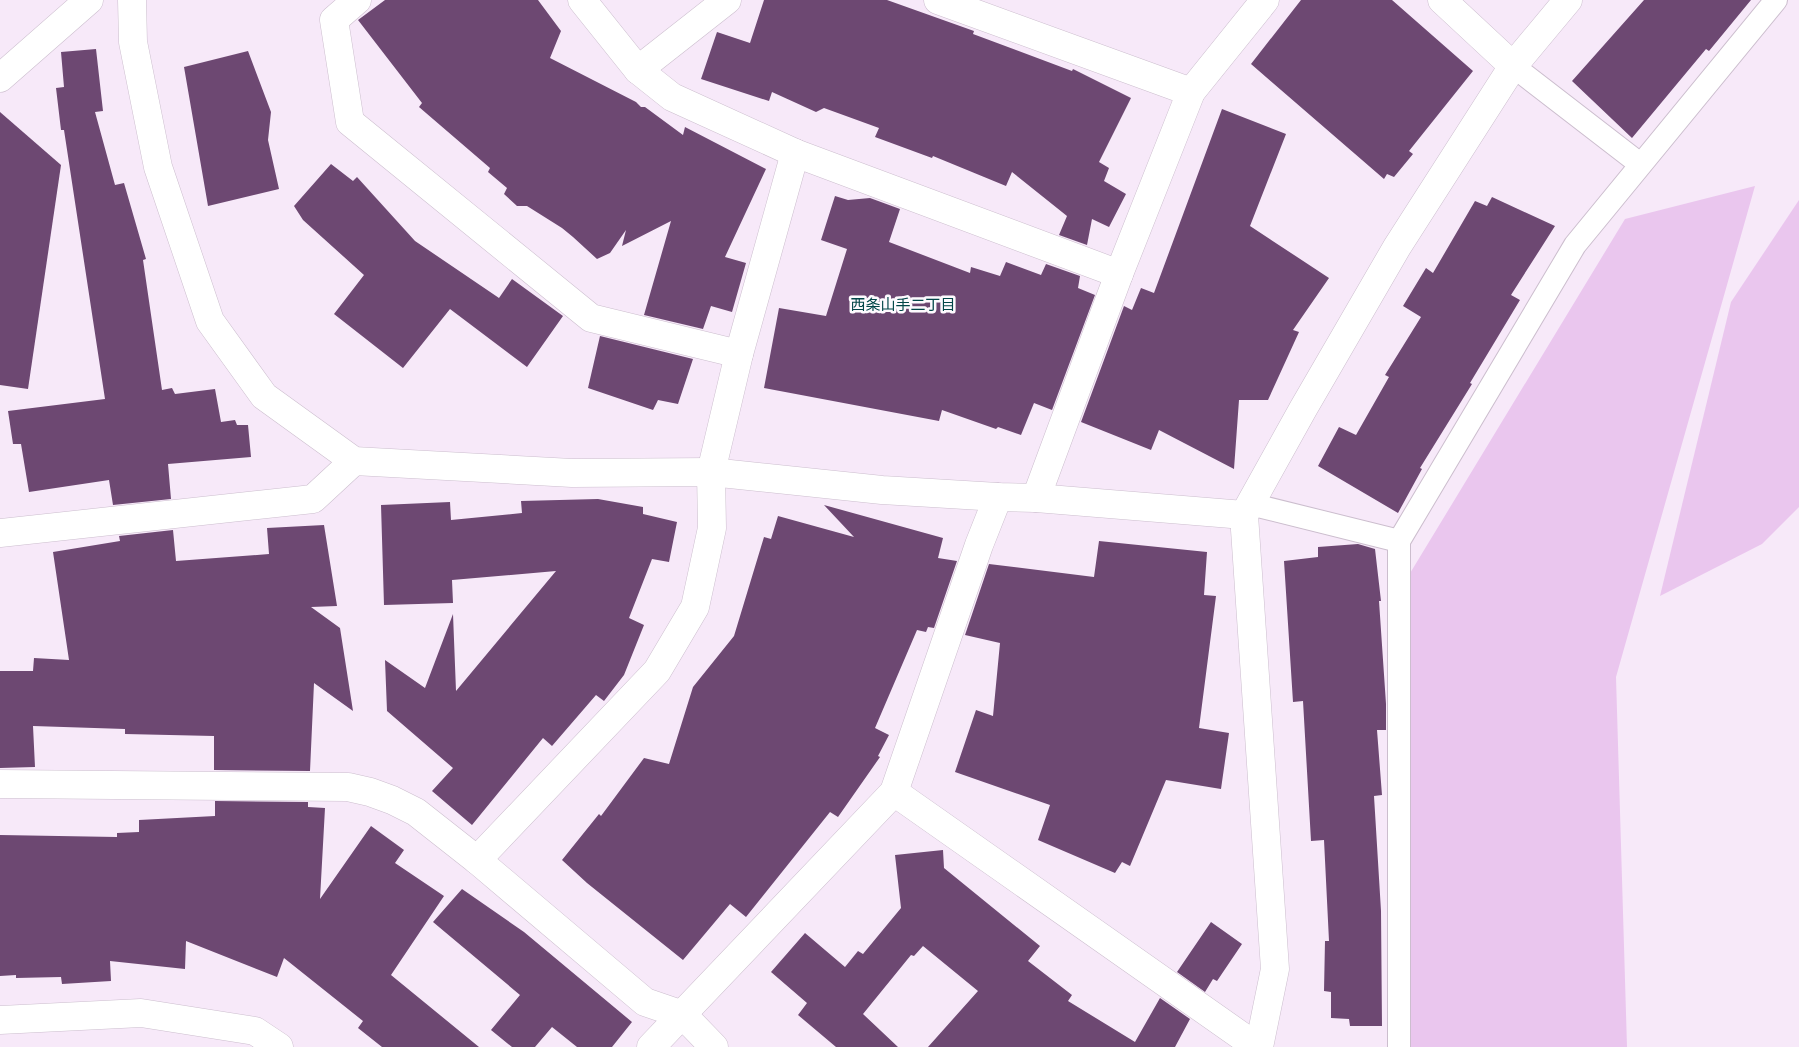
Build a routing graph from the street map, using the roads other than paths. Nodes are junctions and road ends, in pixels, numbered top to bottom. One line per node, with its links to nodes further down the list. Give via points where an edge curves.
1 (89, 0): 14 (street)
2 (132, 0): 20 (street, via 133,42 158,167 210,321 264,396)
3 (357, 0): 19 (street, via 334,20 350,122 591,318)
4 (582, 0): 13 (street)
5 (727, 0): 13 (street)
6 (938, 0): 11 (street)
7 (1265, 0): 15 (street)
8 (1442, 0): 12 (street)
9 (1568, 0): 12 (street)
10 (1776, 0): 17 (lane)
11 (989, 9): 15 (street)
12 (1513, 66): 17 (lane); 24 (street, via 1397,247)
13 (638, 70): 16 (street, via 672,96)
14 (0, 78)
15 (1191, 92): 18 (street)
16 (795, 153): 18 (street); 19 (street)
17 (1640, 164): 26 (lane, via 1575,245)
18 (1120, 274): 23 (street)
19 (739, 354): 21 (street)
20 (354, 462): 21 (street, via 572,473); 25 (street, via 312,499)
21 (710, 472): 22 (street, via 882,490); 29 (street, via 712,528 695,607 657,671)
22 (998, 497): 23 (street); 28 (street)
23 (1036, 498): 24 (street)
24 (1247, 510): 26 (lane); 35 (street, via 1275,969)
25 (0, 533)
26 (1399, 542): 36 (lane)
27 (0, 784): 29 (street, via 348,787 384,797 416,812)
28 (894, 792): 30 (street); 35 (street)
29 (477, 860): 30 (street, via 645,1002)
30 (683, 1015): 33 (street); 34 (street)
31 (0, 1020): 32 (street, via 142,1013 255,1031)
32 (279, 1047)
33 (651, 1047)
34 (714, 1047)
35 (1258, 1047)
36 (1399, 1047)

